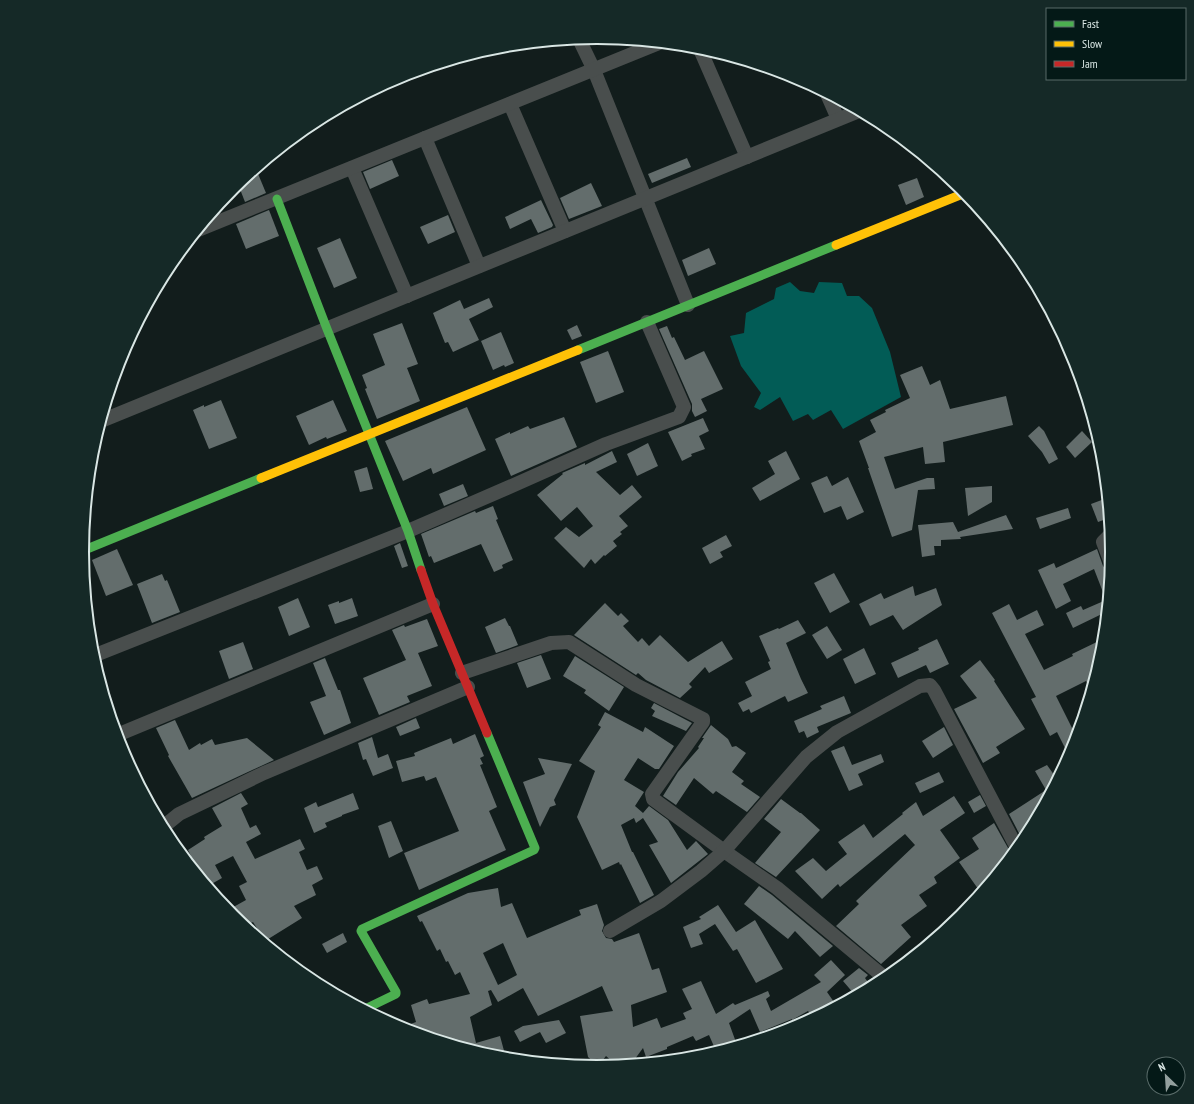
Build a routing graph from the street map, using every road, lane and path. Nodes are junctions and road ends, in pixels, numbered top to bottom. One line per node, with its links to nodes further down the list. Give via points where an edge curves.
1 (582, 44): 4 (street)
2 (650, 47): 4 (street)
3 (703, 55): 10 (street)
4 (594, 70): 6 (street); 13 (street)
5 (830, 100): 8 (street)
6 (510, 104): 9 (street); 16 (street)
7 (853, 113): 8 (street)
8 (838, 119): 10 (street)
9 (425, 138): 11 (street); 17 (street)
10 (747, 157): 13 (street)
11 (352, 168): 14 (street); 18 (street)
12 (959, 196): 19 (street)
13 (646, 198): 16 (street); 19 (street)
14 (277, 199): 15 (street); 21 (street)
15 (208, 226)
16 (565, 231): 17 (street)
17 (479, 266): 18 (street)
18 (407, 296): 21 (street)
19 (688, 306): 20 (street)
20 (647, 322): 23 (street); 24 (street, via 684,407 679,417 606,444)
21 (327, 329): 22 (street); 23 (street)
22 (107, 419)
23 (369, 435): 24 (street); 25 (street)
24 (408, 531): 26 (street); 27 (street)
25 (89, 548)
26 (433, 604): 28 (street); 30 (street)
27 (100, 653)
28 (462, 673): 29 (street); 33 (street, via 551,643 569,642 636,685 703,719 652,794 653,799)
29 (468, 687): 31 (street, via 264,772 179,814); 36 (street, via 535,848 362,929 396,992)
30 (123, 733)
31 (168, 823)
32 (1014, 842): 33 (street, via 930,685 920,686 837,732 806,757)
33 (724, 851): 34 (street, via 661,901); 35 (street, via 777,888)
34 (610, 931)
35 (880, 974)
36 (370, 1007)

